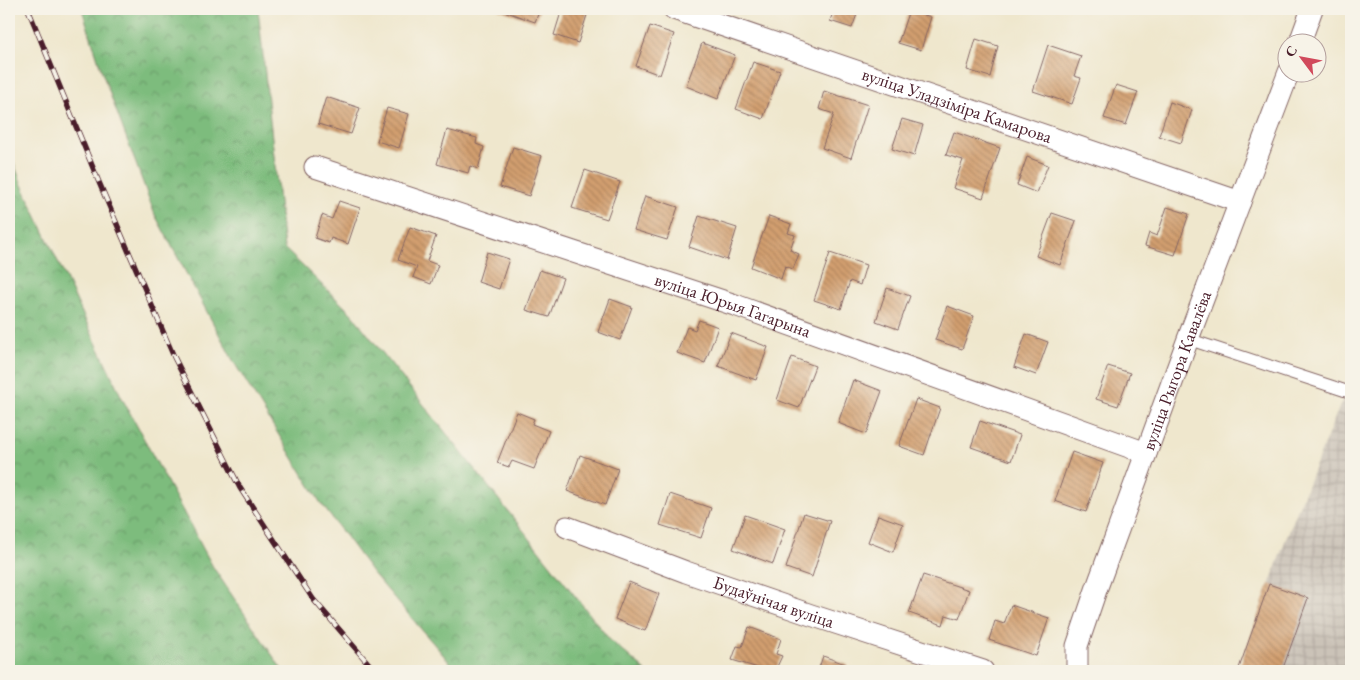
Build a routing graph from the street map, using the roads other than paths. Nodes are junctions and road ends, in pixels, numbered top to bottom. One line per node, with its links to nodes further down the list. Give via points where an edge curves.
1 (674, 9): 6 (street, вуліца Уладзіміра Камарова)
2 (1312, 9): 3 (street)
3 (1304, 32)
4 (1285, 82): 6 (street, вуліца Рыгора Кавалёва)
5 (314, 167): 9 (street, вуліца Юрыя Гагарына, via 735,304)
6 (1240, 202): 7 (street, вуліца Рыгора Кавалёва)
7 (1188, 339): 8 (lane); 9 (street, вуліца Рыгора Кавалёва)
8 (1349, 392)
9 (1146, 453): 12 (street, вуліца Рыгора Кавалёва, via 1077,646)
10 (567, 527): 11 (street, Будаўнічая вуліца, via 686,572)
11 (983, 671)
12 (1077, 671)

